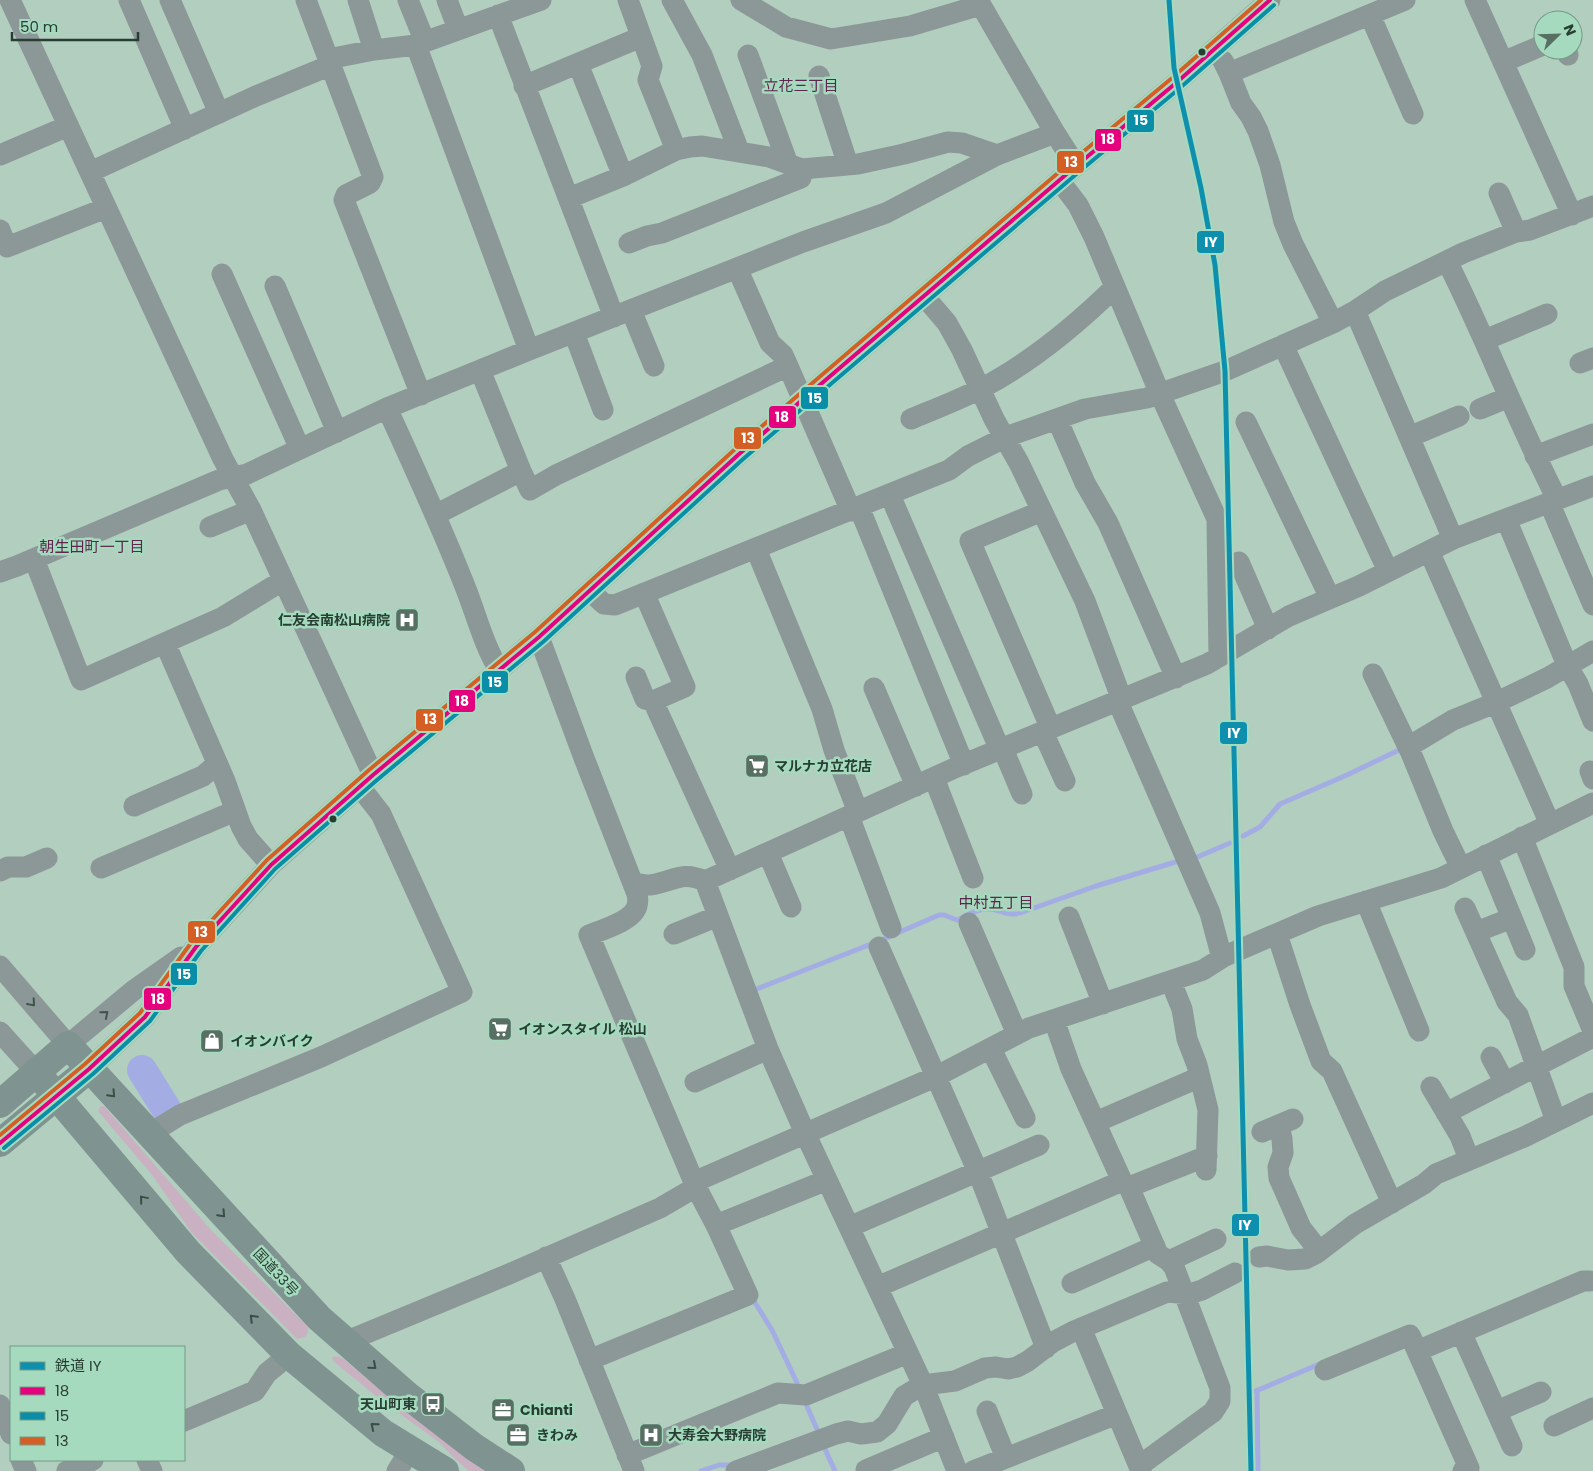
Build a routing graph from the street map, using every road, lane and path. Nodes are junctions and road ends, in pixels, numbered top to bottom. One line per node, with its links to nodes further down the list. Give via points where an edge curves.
1 (10, 0): 33 (street)
2 (129, 0): 34 (street)
3 (170, 0): 31 (street)
4 (306, 0): 25 (street)
5 (358, 0): 23 (street)
6 (408, 0): 20 (street)
7 (447, 0): 18 (street)
8 (541, 0): 17 (street)
9 (628, 0): 19 (street)
10 (672, 0): 37 (street, via 702,55)
11 (741, 0): 15 (street, via 786,27 831,39 910,26)
12 (1270, 0): 21 (street)
13 (1405, 0): 16 (street)
14 (1475, 0): 26 (street)
15 (979, 3): 35 (street)
16 (1370, 14): 28 (street); 32 (street)
17 (498, 15): 18 (street); 30 (street)
18 (458, 29): 20 (street)
19 (641, 37): 27 (street); 36 (street, via 652,66 648,80)
20 (420, 44): 23 (street); 67 (street)
21 (1216, 47): 28 (street); 42 (street)
22 (1533, 49): 26 (street)
23 (374, 50): 25 (street)
24 (748, 55): 41 (street)
25 (329, 62): 31 (street); 73 (street, via 373,177 370,184 346,195 344,200)
26 (1503, 62): 50 (street)
27 (578, 64): 30 (street); 44 (street)
28 (1228, 74): 63 (street, via 1258,131 1293,244)
29 (819, 76): 40 (street)
30 (524, 86): 47 (street)
31 (218, 114): 34 (street)
32 (1413, 114)
33 (68, 126): 38 (street); 43 (street)
34 (185, 129): 43 (street)
35 (1054, 133): 39 (street); 42 (street)
36 (676, 150): 37 (street, via 702,146); 44 (street)
37 (739, 151): 41 (street, via 770,157)
38 (0, 155)
39 (997, 155): 40 (street, via 962,143 948,142); 55 (street, via 886,213)
40 (848, 165): 41 (street, via 802,169)
41 (793, 166): 53 (street, via 801,178)
42 (1076, 166): 45 (street)
43 (90, 172): 49 (street)
44 (623, 176): 47 (street)
45 (1059, 180): 58 (street, via 1078,205); 59 (street)
46 (1499, 193): 52 (street)
47 (569, 198): 61 (street)
48 (1593, 206): 50 (street)
49 (106, 208): 51 (street, via 7,247); 90 (street)
50 (1572, 215): 52 (street)
51 (0, 230)
52 (1516, 232): 54 (street)
53 (629, 243)
54 (1447, 261): 60 (street, via 1385,290); 65 (street)
55 (738, 268): 61 (street); 69 (street, via 770,343 783,355)
56 (222, 274): 87 (street)
57 (274, 286): 83 (street)
58 (1115, 287): 71 (street, via 1064,334); 72 (street)
59 (924, 296): 71 (street, via 946,323); 75 (street)
60 (1355, 311): 63 (street); 86 (street)
61 (622, 314): 64 (street); 68 (street)
62 (1547, 314): 65 (street)
63 (1333, 323): 66 (street)
64 (574, 333): 67 (street); 78 (street)
65 (1485, 340): 74 (street)
66 (1283, 345): 72 (street); 105 (street)
67 (529, 350): 70 (street)
68 (654, 366)
69 (788, 366): 75 (street); 89 (street, via 530,490)
70 (480, 370): 73 (street); 89 (street)
71 (981, 389): 80 (street); 85 (street)
72 (1160, 394): 81 (street, via 1085,409); 116 (street, via 1217,519)
73 (421, 395): 76 (street)
74 (1509, 397): 77 (street); 88 (street)
75 (802, 399): 94 (street); 108 (street)
76 (387, 408): 83 (street); 97 (street)
77 (1480, 409)
78 (603, 410)
79 (1459, 416): 86 (street)
80 (911, 419)
81 (1057, 419): 85 (street); 121 (street, via 1085,483 1132,573)
82 (1246, 422): 110 (street)
83 (338, 432): 87 (street)
84 (1593, 434): 88 (street)
85 (1006, 437): 92 (street, via 968,456 949,470); 96 (street)
86 (1410, 437): 100 (street)
87 (300, 449): 90 (street)
88 (1535, 456): 93 (street)
89 (521, 471): 97 (street)
90 (233, 478): 95 (street); 103 (street, via 219,480)
91 (1593, 486): 93 (street)
92 (890, 495): 94 (street); 129 (street)
93 (1553, 501): 98 (street); 111 (street)
94 (855, 509): 101 (street); 131 (street)
95 (251, 510): 99 (street); 107 (street)
96 (1042, 511): 124 (street, via 1085,600); 127 (street, via 970,540)
97 (435, 515): 118 (street)
98 (1506, 519): 100 (street); 117 (street)
99 (210, 527)
100 (1453, 539): 102 (street)
101 (756, 549): 109 (street); 139 (street, via 822,709)
102 (1429, 551): 105 (street); 125 (street)
103 (34, 559): 106 (street); 114 (street, via 81,680)
104 (1239, 562): 112 (street)
105 (1388, 571): 110 (street)
106 (0, 572)
107 (282, 581): 114 (street, via 223,617); 132 (street)
108 (590, 591): 109 (street, via 604,604 615,605); 113 (street)
109 (644, 594): 123 (street, via 685,687)
110 (1330, 598): 112 (street)
111 (1593, 605)
112 (1268, 629): 116 (street)
113 (539, 637): 118 (street); 152 (street)
114 (165, 642): 130 (street)
115 (1593, 651): 117 (street)
116 (1219, 658): 121 (street)
117 (1567, 665): 125 (street); 126 (street)
118 (499, 670): 132 (street)
119 (1373, 674): 128 (street)
120 (636, 677): 123 (street, via 645,699)
121 (1176, 678): 124 (street)
122 (874, 688): 134 (street)
123 (653, 701): 148 (street)
124 (1120, 701): 127 (street); 167 (street, via 1210,913)
125 (1495, 703): 128 (street, via 1453,720); 140 (street)
126 (1593, 721)
127 (1047, 731): 129 (street); 133 (street)
128 (1408, 747): 147 (street)
129 (1001, 749): 131 (street); 135 (street)
130 (217, 764): 137 (street, via 203,776); 138 (street)
131 (964, 765): 134 (street)
132 (366, 781): 145 (street); 198 (street, via 462,992 321,1057 193,1109)
133 (1065, 781)
134 (925, 782): 139 (street); 150 (street)
135 (1022, 794)
136 (1593, 803): 140 (street)
137 (134, 806)
138 (235, 811): 145 (street, via 248,839); 146 (street)
139 (854, 814): 142 (street); 160 (street)
140 (1550, 824): 141 (street)
141 (1522, 837): 143 (street); 173 (street, via 1574,967 1574,986)
142 (768, 853): 148 (street); 154 (street)
143 (1486, 856): 147 (street); 158 (street)
144 (46, 858): 149 (street, via 26,867)
145 (271, 865): 164 (street)
146 (101, 868)
147 (1461, 868): 153 (street, via 1441,878)
148 (730, 870): 151 (street)
149 (0, 871)
150 (974, 878)
151 (705, 881): 152 (street, via 694,876 681,876 649,885); 156 (street)
152 (634, 883): 205 (street, via 638,901 634,913 589,935)
153 (1366, 901): 163 (street, via 1318,916); 172 (street)
154 (790, 907)
155 (1465, 908): 161 (street)
156 (718, 916): 162 (street); 179 (street)
157 (1070, 917): 170 (street)
158 (1512, 918): 161 (street); 166 (street)
159 (969, 924): 175 (street)
160 (891, 928)
161 (1476, 932): 181 (street, via 1507,1002 1518,1015)
162 (674, 934)
163 (1277, 934): 167 (street); 206 (street, via 1321,1061 1332,1071)
164 (196, 947): 177 (street, one-way to 164, via 134,990); 182 (street, via 145,1017)
165 (878, 947): 184 (street)
166 (1525, 950)
167 (1222, 958): 169 (street, via 1203,970)
168 (0, 966): 177 (street, one-way to 177)
169 (1171, 982): 170 (street); 185 (street, via 1182,1009 1187,1039)
170 (1103, 1004): 171 (street)
171 (1054, 1020): 175 (street); 195 (street, via 1071,1069)
172 (1420, 1031)
173 (1593, 1031)
174 (0, 1032): 183 (street)
175 (1017, 1034): 178 (street)
176 (1593, 1037): 181 (street)
177 (68, 1045): 182 (highway, 国道33号); 183 (highway)
178 (991, 1049): 184 (street); 193 (street)
179 (768, 1050): 186 (street); 197 (street)
180 (1491, 1057): 187 (street)
181 (1535, 1067): 187 (street); 194 (street)
182 (89, 1069): 189 (highway); 198 (highway, 国道33号, one-way to 198)
183 (36, 1072): 189 (highway); 191 (highway)
184 (935, 1077): 197 (street); 202 (street)
185 (1200, 1077): 195 (street); 204 (street, via 1208,1110 1206,1163)
186 (695, 1082)
187 (1505, 1082): 192 (street)
188 (1431, 1086): 192 (street)
189 (57, 1096): 199 (highway); 226 (highway, one-way to 189, via 188,1252)
190 (1593, 1103): 194 (street)
191 (0, 1104)
192 (1446, 1113): 201 (street)
193 (1025, 1118)
194 (1556, 1121): 201 (street)
195 (1096, 1122): 204 (street)
196 (1278, 1125): 211 (street, via 1283,1153 1278,1167 1279,1178 1297,1197 1301,1228)
197 (805, 1133): 203 (street); 205 (street)
198 (149, 1134): 222 (highway, 国道33号, one-way to 222, via 319,1318)
199 (0, 1143)
200 (1039, 1145): 202 (street)
201 (1469, 1160): 206 (street, via 1436,1174)
202 (978, 1172): 208 (street); 209 (street)
203 (827, 1180): 207 (street); 208 (street)
204 (1126, 1184): 209 (street); 212 (street)
205 (695, 1185): 207 (street); 213 (street, via 660,1208)
206 (1392, 1202): 211 (street, via 1355,1224)
207 (716, 1225): 227 (street, via 748,1295)
208 (849, 1227): 218 (street)
209 (1002, 1233): 218 (street); 223 (street)
210 (1216, 1240): 212 (street)
211 (1320, 1251): 214 (street, via 1305,1258 1288,1260)
212 (1162, 1254): 217 (street); 219 (street, via 1174,1267)
213 (546, 1257): 222 (street); 227 (street)
214 (1259, 1257)
215 (1235, 1273): 219 (street, via 1202,1290)
216 (1592, 1280): 221 (street)
217 (1072, 1283)
218 (877, 1287): 225 (street)
219 (1183, 1293): 220 (street, via 1167,1292); 245 (street, via 1220,1388 1220,1401 1203,1421)
220 (1081, 1328): 223 (street); 235 (street)
221 (1461, 1332): 224 (street); 234 (street)
222 (346, 1342): 249 (highway, 国道33号, one-way to 249, via 414,1401)
223 (1046, 1348): 229 (street, via 1017,1367 985,1368 955,1381)
224 (1417, 1350): 228 (street, via 1410,1335); 253 (street, via 1468,1468)
225 (908, 1353): 229 (street); 244 (street, via 806,1395 778,1393)
226 (289, 1355): 236 (street, via 268,1372 255,1391); 242 (highway, one-way to 226, via 383,1433)
227 (589, 1360): 244 (street)
228 (1325, 1370)
229 (924, 1387): 239 (street); 250 (street, via 904,1396 888,1424 877,1432 836,1434)
230 (1541, 1392): 234 (street)
231 (0, 1405): 238 (street)
232 (1593, 1408): 237 (street)
233 (987, 1410): 241 (street)
234 (1497, 1411): 240 (street)
235 (1117, 1414): 241 (street); 245 (street)
236 (185, 1421)
237 (1554, 1426)
238 (10, 1431)
239 (944, 1437): 246 (street); 251 (street)
240 (1512, 1446)
241 (1006, 1458): 252 (street)
242 (403, 1460): 248 (highway)
243 (91, 1461): 247 (street)
244 (630, 1463)
245 (1140, 1468)
246 (866, 1470)
247 (66, 1471)
248 (445, 1471)
249 (511, 1471)
250 (736, 1471)
251 (957, 1471)
252 (973, 1471)
253 (1463, 1471)

